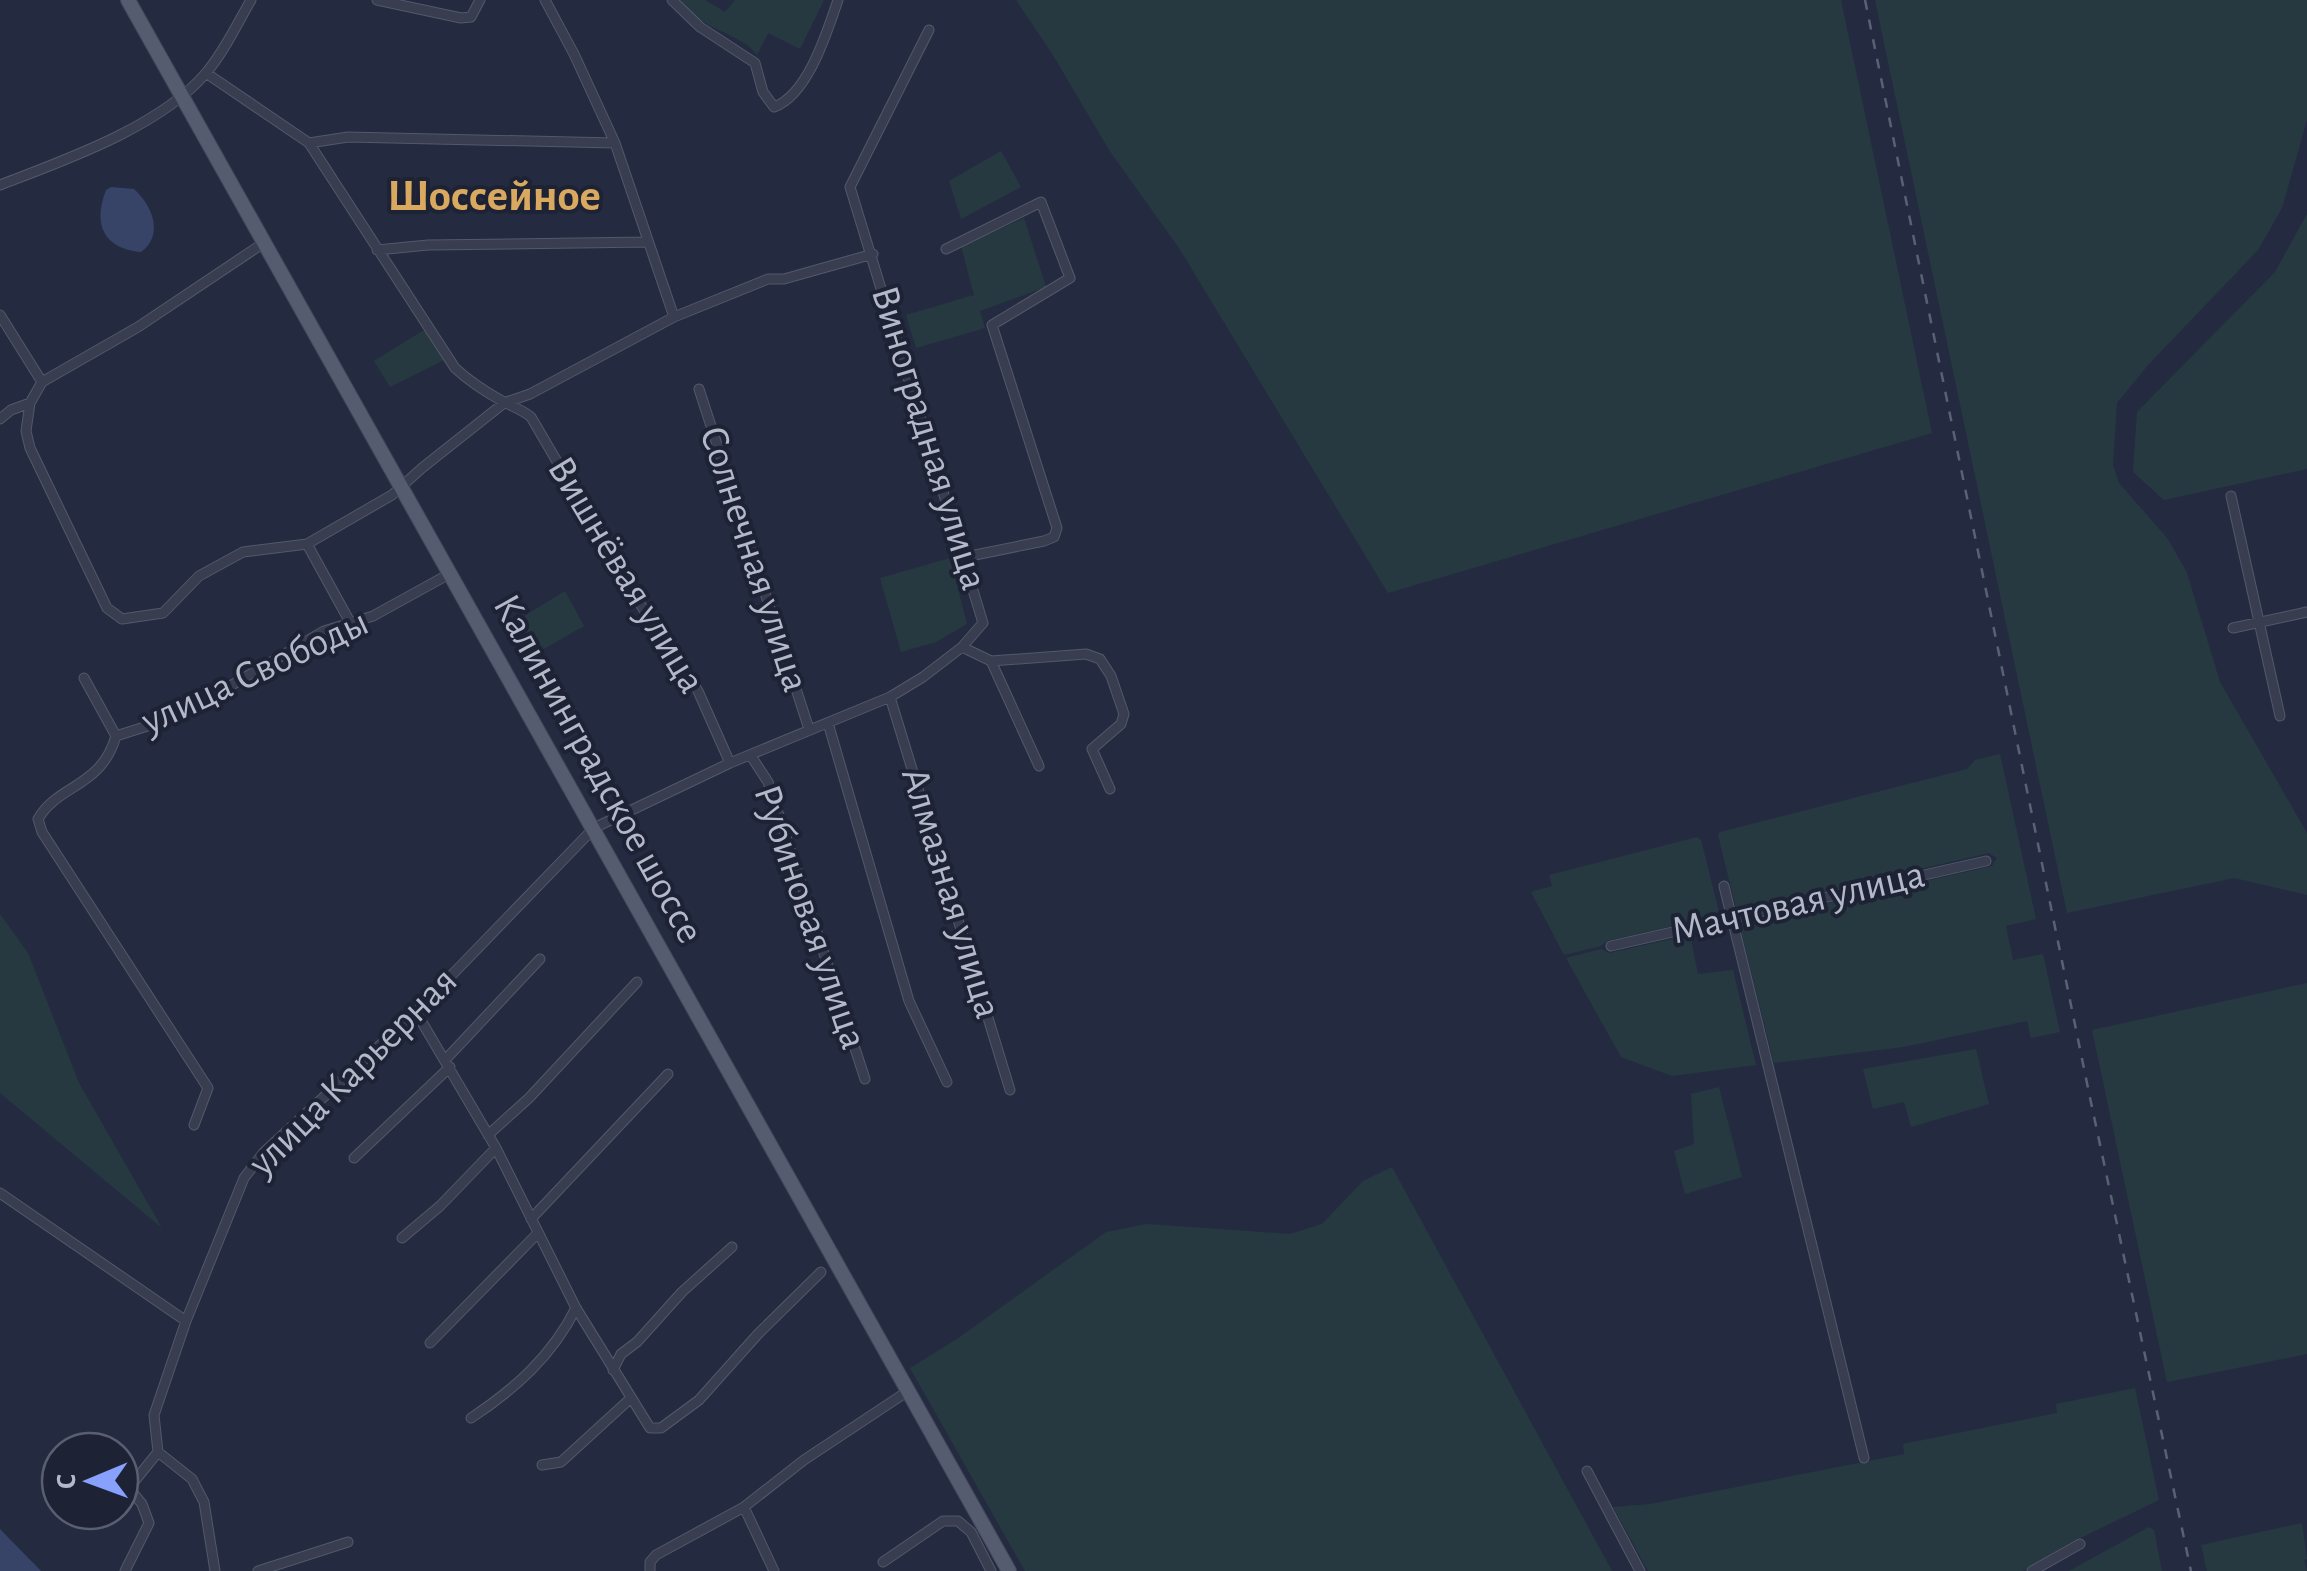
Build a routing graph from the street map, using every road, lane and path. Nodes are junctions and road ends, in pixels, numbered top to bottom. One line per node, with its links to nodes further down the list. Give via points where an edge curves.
1 (128, 0): 10 (main road, Калининградское шоссе)
2 (251, 0): 9 (street)
3 (377, 0): 4 (street, via 462,18 471,17)
4 (480, 0)
5 (545, 0): 11 (street)
6 (672, 0): 7 (street, via 755,62 774,107 787,103 820,54)
7 (838, 0)
8 (928, 30): 18 (street, Виноградная улица, via 850,186)
9 (206, 73): 10 (street); 12 (street)
10 (182, 95): 13 (street, via 84,153); 14 (main road, Калининградское шоссе)
11 (615, 143): 12 (street, via 348,136); 15 (street)
12 (309, 144): 17 (street, Вишнёвая улица)
13 (0, 184)
14 (265, 242): 21 (street); 26 (main road, Калининградское шоссе)
15 (648, 242): 17 (street); 20 (street)
16 (946, 249): 29 (street, via 1041,202 1070,278 992,325 1057,528 1054,536)
17 (376, 250): 24 (street, Вишнёвая улица, via 455,368)
18 (873, 254): 20 (street, via 768,278); 29 (street, Виноградная улица)
19 (0, 315): 21 (street)
20 (674, 318): 24 (street)
21 (42, 382): 23 (street)
22 (699, 389): 40 (street, Солнечная улица)
23 (30, 403): 25 (street); 28 (street, via 26,431 46,485 106,608 122,619 163,613 199,576 243,552)
24 (504, 403): 26 (street); 43 (street, Вишнёвая улица, via 530,417 698,691)
25 (0, 419)
26 (402, 486): 28 (street); 30 (main road, Калининградское шоссе)
27 (2230, 496): 38 (street)
28 (307, 544): 32 (street)
29 (964, 558): 34 (street, Виноградная улица, via 983,623)
30 (451, 573): 32 (street, улица Свободы); 46 (main road, Калининградское шоссе)
31 (2307, 612): 33 (street)
32 (350, 622): 41 (street, улица Свободы, via 178,716)
33 (2234, 628)
34 (962, 647): 35 (street); 37 (street)
35 (992, 662): 44 (street); 45 (street, via 1086,654 1100,659 1124,714 1092,748)
36 (84, 678): 41 (street, улица Свободы)
37 (890, 697): 39 (street); 58 (street, Алмазная улица)
38 (2280, 716)
39 (828, 723): 40 (street); 57 (street, via 909,1001)
40 (810, 729): 42 (street)
41 (116, 736): 59 (street, via 110,757 38,819 208,1088)
42 (750, 756): 43 (street); 56 (street, Рубиновая улица, via 768,782)
43 (730, 763): 46 (street)
44 (1039, 766)
45 (1110, 790)
46 (594, 828): 53 (street, улица Карьерная); 73 (main road, Калининградское шоссе)
47 (1986, 861): 49 (street, Мачтовая улица)
48 (1724, 886): 49 (street)
49 (1732, 918): 50 (street, Мачтовая улица); 77 (street)
50 (1610, 946)
51 (540, 959): 54 (street)
52 (637, 982): 60 (street)
53 (416, 1012): 54 (street); 70 (street, улица Карьерная, via 244,1178)
54 (448, 1063): 60 (street); 62 (street)
55 (668, 1074): 64 (street)
56 (865, 1079)
57 (948, 1082)
58 (1010, 1090)
59 (194, 1125)
60 (488, 1135): 61 (street)
61 (496, 1148): 64 (street); 66 (street)
62 (354, 1158)
63 (0, 1194): 70 (street)
64 (531, 1219): 65 (street)
65 (537, 1234): 69 (street); 71 (street)
66 (402, 1238)
67 (732, 1246): 72 (street, via 621,1354)
68 (822, 1272): 74 (street, via 699,1400 661,1428 650,1428)
69 (576, 1308): 72 (street); 75 (street, via 560,1339 511,1392)
70 (186, 1321): 76 (street, улица Карьерная, via 154,1415)
71 (430, 1344)
72 (613, 1370): 74 (street)
73 (908, 1391): 80 (street); 90 (main road, Калининградское шоссе)
74 (631, 1398): 78 (street, via 561,1462)
75 (471, 1418)
76 (158, 1452): 84 (street, via 128,1488 148,1523); 85 (street, via 192,1479 204,1502)
77 (1864, 1458)
78 (542, 1465)
79 (1587, 1471): 91 (street)
80 (744, 1507): 87 (street, via 656,1555); 88 (street)
81 (348, 1542): 86 (street)
82 (2080, 1544): 92 (street)
83 (882, 1562): 89 (street, via 943,1520 958,1520)
84 (125, 1571)
85 (215, 1571)
86 (258, 1571)
87 (650, 1571)
88 (774, 1571)
89 (992, 1571)
90 (1009, 1571)
91 (1640, 1571)
92 (2032, 1571)

